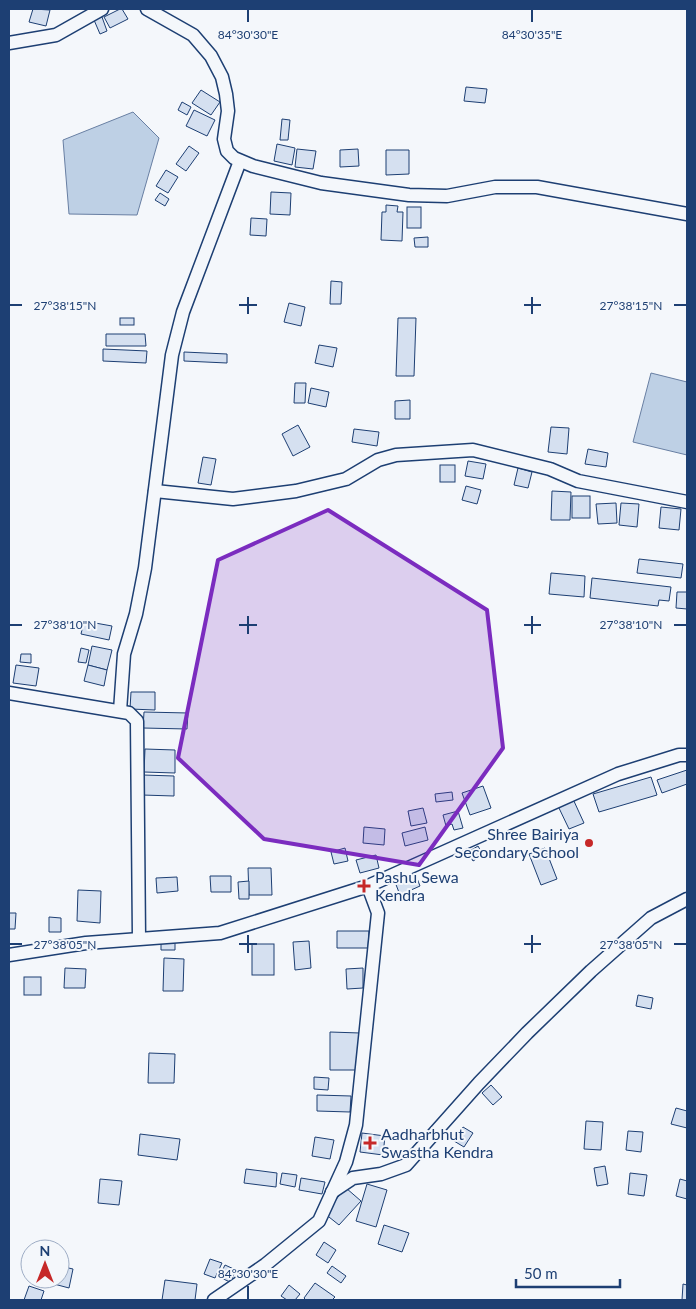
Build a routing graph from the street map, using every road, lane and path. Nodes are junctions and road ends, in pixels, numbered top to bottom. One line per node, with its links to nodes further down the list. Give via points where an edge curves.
1 (102, 9): 3 (street, via 56,35)
2 (147, 9): 4 (street, via 193,35 211,56 222,77 226,94 228,111 224,139 227,151)
3 (9, 43)
4 (240, 161): 5 (street, via 282,175 357,190 447,196 494,187 537,187); 6 (street, via 183,312 174,347)
5 (687, 214)
6 (155, 491): 7 (street, via 233,498 296,491 346,479 378,460 396,455 473,450 550,469 578,481); 9 (street, via 136,614 124,654)
7 (687, 502)
8 (9, 693): 9 (street)
9 (120, 711): 13 (street, via 129,713 137,721)
10 (687, 755): 11 (street, via 618,774)
11 (368, 886): 13 (street, via 220,933); 15 (street, via 378,913 356,1124 346,1162)
12 (687, 899): 15 (street, via 651,918 584,978 479,1083 406,1166 353,1178)
13 (139, 938): 14 (street)
14 (9, 955)
15 (332, 1192): 16 (street, via 319,1221 265,1265)
16 (214, 1300)

